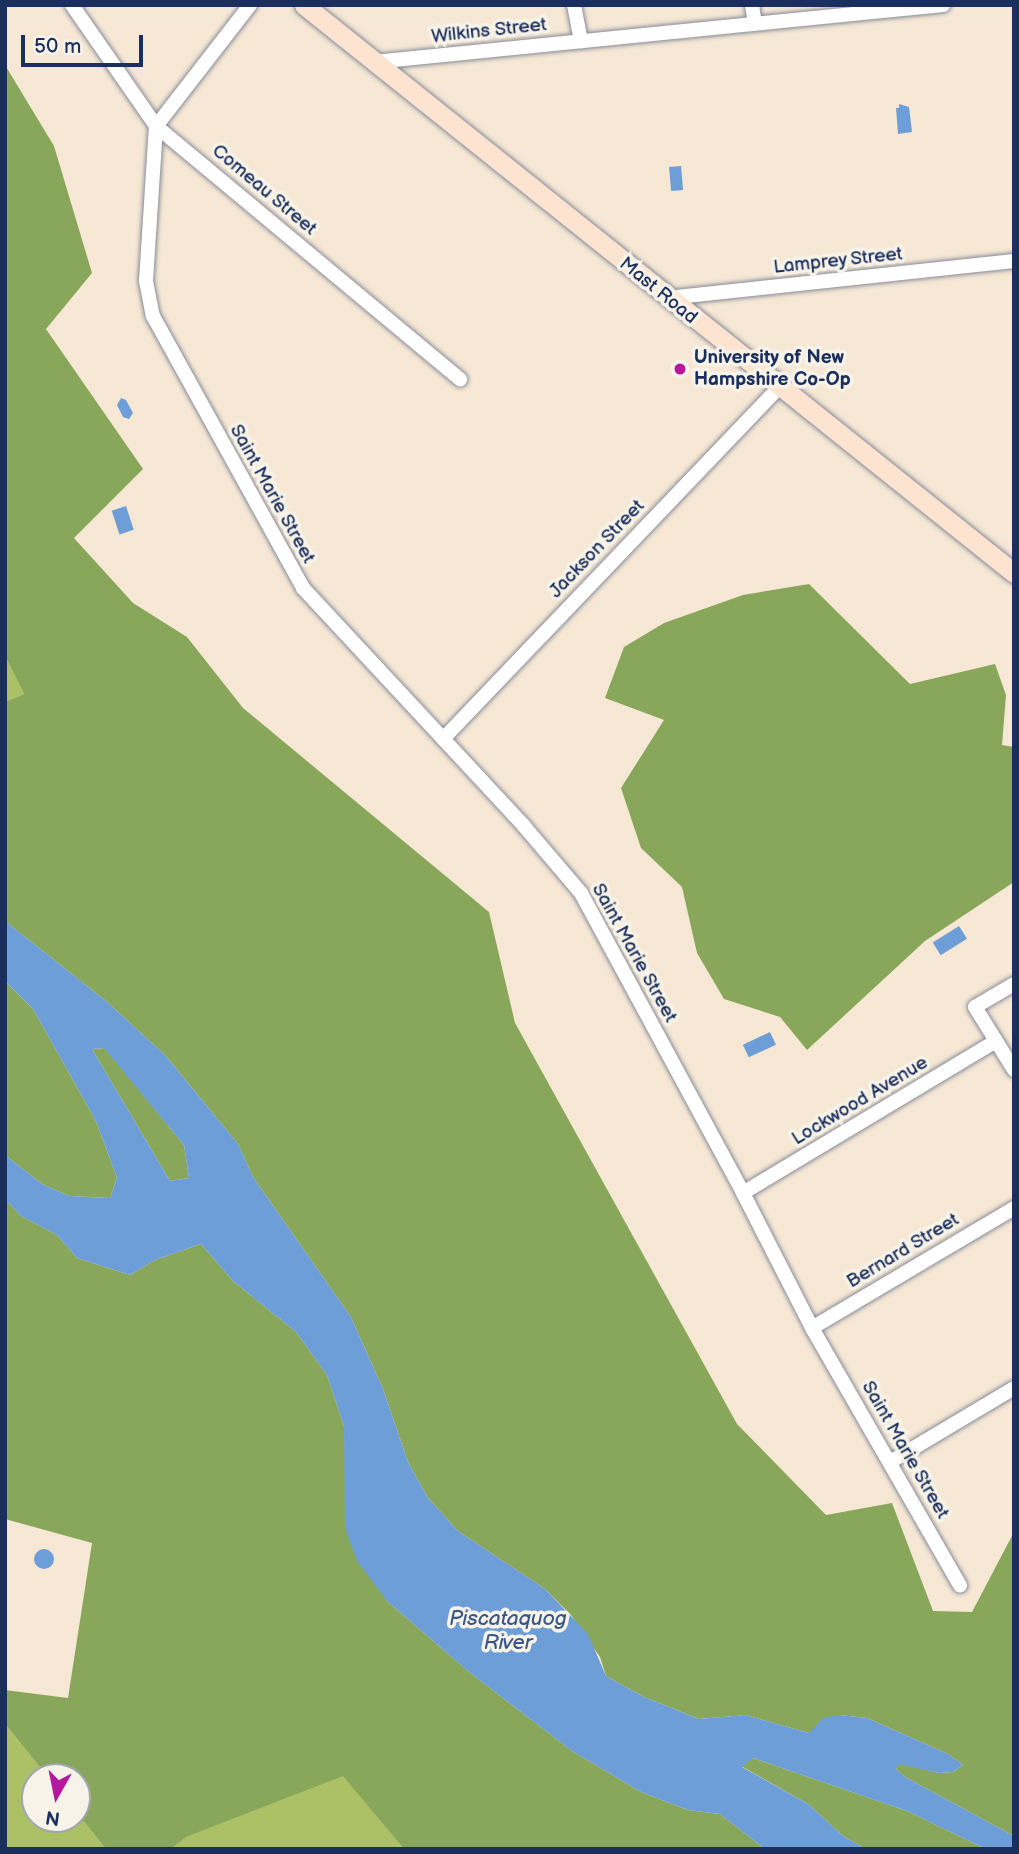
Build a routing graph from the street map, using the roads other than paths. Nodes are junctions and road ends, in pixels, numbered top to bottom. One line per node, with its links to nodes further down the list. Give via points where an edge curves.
1 (72, 5): 10 (street, Comeau Street)
2 (250, 5): 10 (street)
3 (304, 5): 9 (main road, Mast Road)
4 (574, 5): 8 (street)
5 (752, 5): 7 (street)
6 (943, 5): 7 (street, Wilkins Street)
7 (755, 23): 8 (street, Wilkins Street)
8 (581, 41): 9 (street, Wilkins Street)
9 (374, 62): 12 (main road, Mast Road)
10 (156, 126): 13 (street, Comeau Street); 16 (street, Saint Marie Street, via 146,281 153,316 291,573)
11 (1014, 261): 12 (street, Lamprey Street)
12 (667, 298): 14 (main road, Mast Road)
13 (460, 379)
14 (779, 387): 15 (main road, Mast Road); 16 (street, Jackson Street)
15 (1014, 573)
16 (443, 738): 20 (street, Saint Marie Street, via 581,893)
17 (1014, 984): 18 (street, via 975,1007)
18 (996, 1041): 19 (street); 20 (street, Lockwood Avenue)
19 (1014, 1070)
20 (743, 1193): 22 (street, Saint Marie Street)
21 (1014, 1208): 22 (street, Bernard Street)
22 (812, 1328): 24 (street, Saint Marie Street)
23 (1014, 1388): 24 (street)
24 (890, 1462): 25 (street, Saint Marie Street)
25 (960, 1585)

